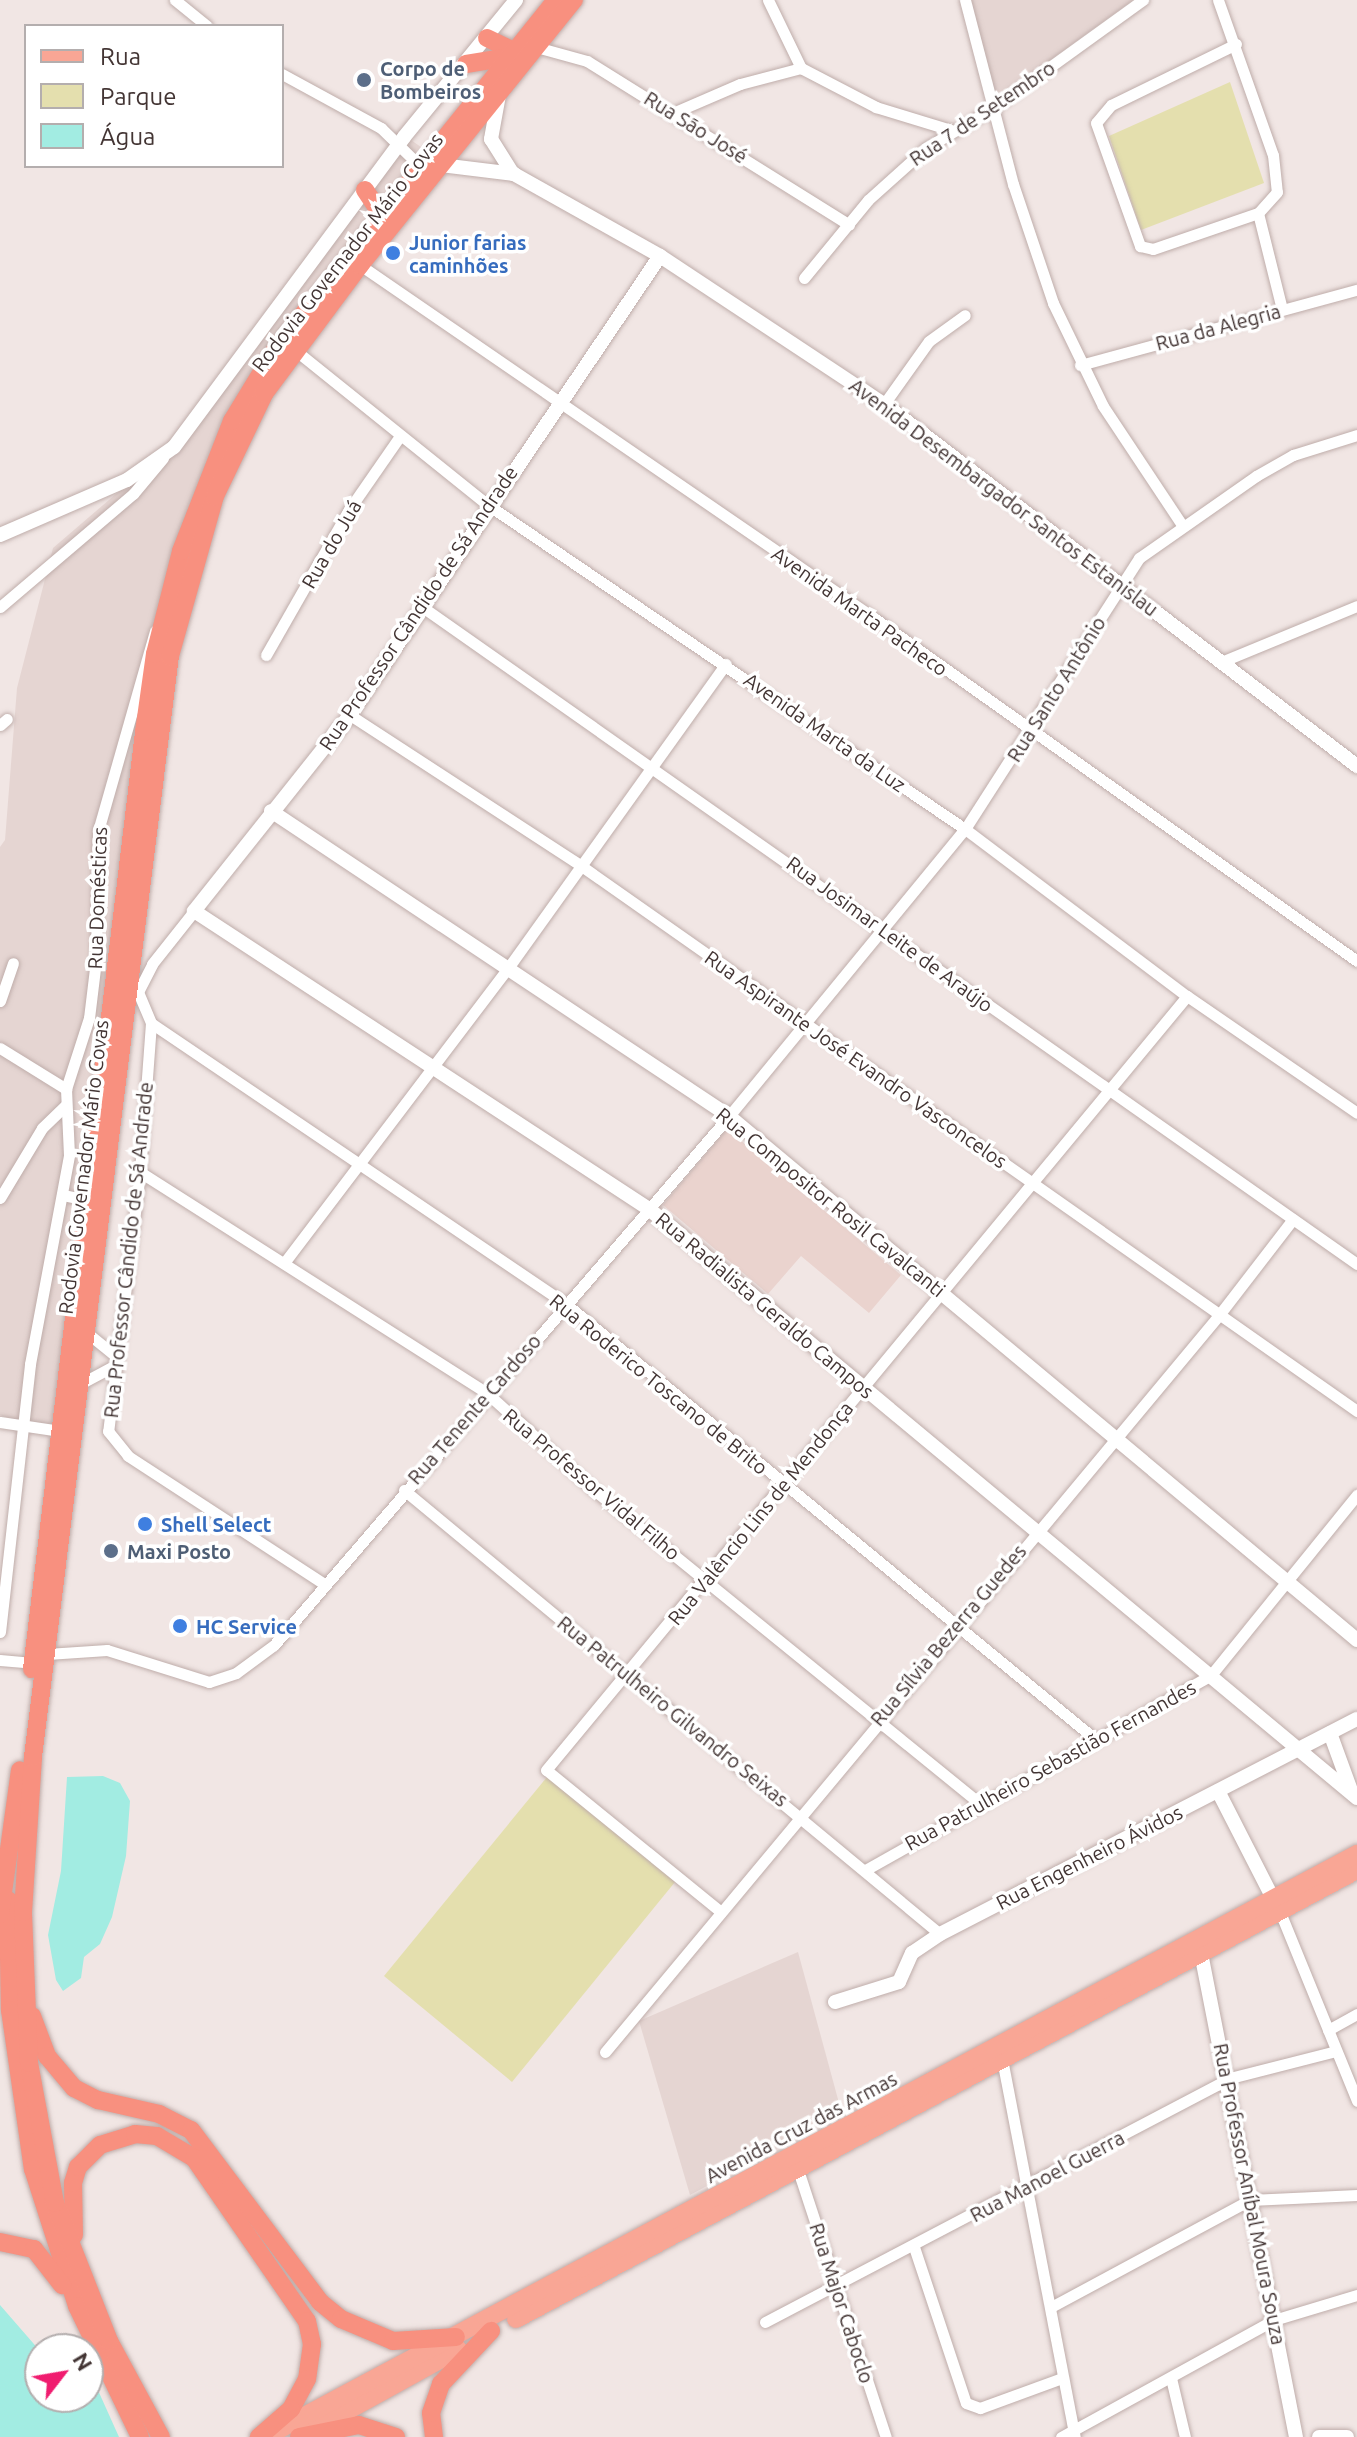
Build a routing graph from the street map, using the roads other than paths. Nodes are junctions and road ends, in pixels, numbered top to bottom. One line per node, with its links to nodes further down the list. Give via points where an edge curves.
1 (175, 0): 9 (street)
2 (516, 0): 10 (street)
3 (556, 0): 13 (highway, Rodovia Governador Mário Covas)
4 (574, 0): 12 (highway, Rodovia Governador Mário Covas)
5 (768, 0): 15 (street)
6 (965, 0): 18 (street)
7 (1143, 0): 18 (street, Rua 7 de Setembro)
8 (1218, 0): 11 (street)
9 (205, 24)
10 (487, 38): 13 (highway); 14 (street)
11 (1236, 44): 26 (street, via 1277,177 1274,201); 26 (street, via 1098,116 1098,134 1136,240 1153,249)
12 (536, 47): 17 (highway, Rodovia Governador Mário Covas); 19 (street, Rua São José, via 587,61)
13 (512, 54): 14 (highway); 23 (highway, Rodovia Governador Mário Covas)
14 (466, 64): 21 (street)
15 (801, 68): 19 (street, via 740,84); 20 (street, via 876,107)
16 (284, 75): 21 (street)
17 (500, 91): 22 (highway, Rodovia Governador Mário Covas); 24 (street, Avenida Desembargador Santos Estanislau, via 491,139)
18 (993, 108): 20 (street, Rua 7 de Setembro); 36 (street, via 1028,232)
19 (675, 112): 28 (street, Rua São José)
20 (951, 130): 28 (street, Rua 7 de Setembro, via 890,179)
21 (401, 142): 23 (street); 25 (street)
22 (441, 165): 24 (street, Avenida Desembargador Santos Estanislau); 30 (highway, Rodovia Governador Mário Covas)
23 (421, 167): 27 (highway, Rodovia Governador Mário Covas)
24 (514, 174): 29 (street, Avenida Desembargador Santos Estanislau)
25 (365, 190): 27 (highway); 41 (street)
26 (1258, 213): 33 (street)
27 (382, 215): 49 (highway, Rodovia Governador Mário Covas, via 277,347 232,421 201,492)
28 (849, 225): 31 (street, Rua 7 de Setembro)
29 (660, 256): 37 (street, Rua Professor Cândido de Sá Andrade); 38 (street, Avenida Desembargador Santos Estanislau)
30 (360, 265): 35 (highway, Rodovia Governador Mário Covas); 37 (street, Avenida Marta Pacheco)
31 (804, 278)
32 (1357, 290): 33 (street, Rua da Alegria)
33 (1282, 309): 36 (street, Rua da Alegria)
34 (965, 315): 38 (street, via 929,341)
35 (295, 350): 40 (street, Avenida Marta da Luz); 65 (highway, Rodovia Governador Mário Covas, via 239,441 215,496 173,641)
36 (1080, 365): 43 (street)
37 (559, 404): 42 (street, Rua Professor Cândido de Sá Andrade); 54 (street, Avenida Marta Pacheco)
38 (884, 404): 45 (street, Avenida Desembargador Santos Estanislau)
39 (1357, 435): 43 (street, Rua Santo Antônio, via 1293,455)
40 (400, 436): 42 (street, Avenida Marta da Luz); 50 (street, Rua do Juá, via 350,508)
41 (163, 458): 44 (street, via 127,480); 48 (street, via 133,494)
42 (488, 505): 46 (street, Rua Professor Cândido de Sá Andrade); 52 (street, Avenida Marta da Luz)
43 (1182, 525): 45 (street, Rua Santo Antônio, via 1139,558)
44 (0, 535)
45 (1122, 584): 51 (street, Avenida Desembargador Santos Estanislau); 54 (street, Rua Santo Antônio)
46 (421, 606): 53 (street, Rua Professor Cândido de Sá Andrade); 56 (street, Rua Josimar Leite de Araújo)
47 (1357, 606): 51 (street)
48 (0, 607)
49 (164, 618): 72 (street, Rua Domésticas, via 147,644 98,831 93,987); 82 (highway, Rodovia Governador Mário Covas, via 144,732)
50 (266, 655)
51 (1221, 662): 55 (street, Avenida Desembargador Santos Estanislau)
52 (726, 664): 56 (street); 58 (street, Avenida Marta da Luz)
53 (350, 715): 57 (street, Rua Professor Cândido de Sá Andrade); 59 (street, Rua Aspirante José Evandro Vasconcelos)
54 (1033, 730): 58 (street, Rua Santo Antônio); 62 (street, Avenida Marta Pacheco)
55 (1357, 766)
56 (649, 770): 59 (street); 61 (street, Rua Josimar Leite de Araújo)
57 (271, 811): 60 (street, Rua Professor Cândido de Sá Andrade); 64 (street, Rua Compositor Rosil Cavalcanti)
58 (965, 829): 61 (street, Rua Tenente Cardoso); 66 (street, Avenida Marta da Luz)
59 (580, 865): 64 (street); 69 (street, Rua Aspirante José Evandro Vasconcelos)
60 (194, 911): 65 (street, Rua Professor Cândido de Sá Andrade); 71 (street, Rua Radialista Geraldo Campos)
61 (884, 930): 69 (street, Rua Tenente Cardoso); 73 (street, Rua Josimar Leite de Araújo)
62 (1357, 961)
63 (13, 963): 67 (street)
64 (508, 968): 71 (street); 76 (street, Rua Compositor Rosil Cavalcanti)
65 (133, 991): 68 (street); 90 (highway, Rodovia Governador Mário Covas)
66 (1187, 996): 73 (street, Rua Valêncio Lins de Mendonça); 75 (street, Avenida Marta da Luz)
67 (0, 1001)
68 (151, 1023): 77 (street, Rua Roderico Toscano de Brito); 78 (street, Rua Professor Cândido de Sá Andrade)
69 (807, 1023): 76 (street, Rua Tenente Cardoso); 79 (street, Rua Aspirante José Evandro Vasconcelos)
70 (0, 1048): 72 (street)
71 (432, 1066): 77 (street); 83 (street, Rua Radialista Geraldo Campos)
72 (66, 1089): 74 (street, Rua Domésticas)
73 (1111, 1093): 79 (street, Rua Valêncio Lins de Mendonça); 84 (street, Rua Josimar Leite de Araújo)
74 (65, 1106): 80 (street, Rua Domésticas, via 69,1155); 81 (street, via 42,1128)
75 (1357, 1113)
76 (729, 1116): 83 (street, Rua Tenente Cardoso); 87 (street, Rua Compositor Rosil Cavalcanti)
77 (358, 1166): 85 (street); 88 (street, Rua Roderico Toscano de Brito)
78 (140, 1172): 85 (street, Rua Professor Vidal Filho); 91 (street, Rua Professor Cândido de Sá Andrade)
79 (1033, 1185): 87 (street, Rua Valêncio Lins de Mendonça); 89 (street, Rua Aspirante José Evandro Vasconcelos)
80 (63, 1195): 82 (street); 97 (street, Rua Domésticas, via 39,1305)
81 (0, 1198)
82 (87, 1200): 98 (highway, Rodovia Governador Mário Covas)
83 (649, 1209): 88 (street, Rua Tenente Cardoso); 93 (street, Rua Radialista Geraldo Campos)
84 (1293, 1219): 86 (street, Rua Josimar Leite de Araújo); 89 (street, Rua Sílvia Bezerra Guedes)
85 (284, 1263): 94 (street, Rua Professor Vidal Filho)
86 (1357, 1264)
87 (942, 1293): 93 (street, Rua Valêncio Lins de Mendonça); 99 (street, Rua Compositor Rosil Cavalcanti)
88 (566, 1304): 94 (street, Rua Tenente Cardoso); 100 (street, Rua Roderico Toscano de Brito)
89 (1219, 1315): 95 (street, Rua Aspirante José Evandro Vasconcelos); 99 (street, Rua Sílvia Bezerra Guedes)
90 (86, 1332): 91 (street); 92 (highway, Rodovia Governador Mário Covas)
91 (116, 1361): 92 (street); 106 (street, Rua Professor Cândido de Sá Andrade, via 108,1431 119,1449)
92 (80, 1384): 110 (highway, Rodovia Governador Mário Covas)
93 (863, 1387): 100 (street, Rua Valêncio Lins de Mendonça); 103 (street, Rua Radialista Geraldo Campos)
94 (488, 1394): 101 (street, Rua Tenente Cardoso); 105 (street, Rua Professor Vidal Filho)
95 (1357, 1411)
96 (0, 1422): 97 (street)
97 (27, 1428): 98 (street); 108 (street, Rua Domésticas)
98 (60, 1431): 110 (highway, Rodovia Governador Mário Covas)
99 (1114, 1439): 103 (street, Rua Sílvia Bezerra Guedes); 104 (street, Rua Compositor Rosil Cavalcanti)
100 (784, 1487): 105 (street, Rua Valêncio Lins de Mendonça); 107 (street, Rua Roderico Toscano de Brito)
101 (404, 1490): 106 (street, Rua Tenente Cardoso); 112 (street, Rua Patrulheiro Gilvandro Seixas)
102 (1357, 1495): 104 (street, Rua Patrulheiro Sebastião Fernandes)
103 (1036, 1531): 107 (street, Rua Sílvia Bezerra Guedes); 113 (street, Rua Radialista Geraldo Campos)
104 (1288, 1579): 109 (street, Rua Compositor Rosil Cavalcanti); 113 (street, Rua Patrulheiro Sebastião Fernandes)
105 (705, 1580): 112 (street, Rua Valêncio Lins de Mendonça); 114 (street, Rua Professor Vidal Filho)
106 (324, 1584): 110 (street, Rua Tenente Cardoso, via 274,1645 219,1681 197,1680 107,1650)
107 (957, 1626): 114 (street, Rua Sílvia Bezerra Guedes); 117 (street, Rua Roderico Toscano de Brito)
108 (0, 1632)
109 (1357, 1640)
110 (40, 1659): 111 (street); 126 (highway, Rodovia Governador Mário Covas); 132 (highway, Rodovia Governador Mário Covas)
111 (0, 1660)
112 (626, 1673): 122 (street, Rua Patrulheiro Gilvandro Seixas); 129 (street, Rua Valêncio Lins de Mendonça, via 546,1770)
113 (1211, 1675): 117 (street, Rua Patrulheiro Sebastião Fernandes); 118 (street, Rua Radialista Geraldo Campos)
114 (878, 1718): 121 (street, Rua Professor Vidal Filho); 122 (street, Rua Sílvia Bezerra Guedes)
115 (1357, 1719): 116 (street, Rua Engenheiro Ávidos)
116 (1330, 1733): 118 (street, Rua Engenheiro Ávidos); 120 (street)
117 (1095, 1739): 121 (street, Rua Patrulheiro Sebastião Fernandes)
118 (1299, 1750): 119 (street, Rua Engenheiro Ávidos); 120 (street, Rua Radialista Geraldo Campos)
119 (1218, 1791): 127 (street); 130 (street, Rua Engenheiro Ávidos)
120 (1355, 1796)
121 (979, 1803): 124 (street, Rua Patrulheiro Sebastião Fernandes)
122 (800, 1815): 124 (street, Rua Patrulheiro Gilvandro Seixas); 129 (street, Rua Sílvia Bezerra Guedes)
123 (1357, 1854): 127 (main road, Avenida Cruz das Armas)
124 (867, 1869): 130 (street, Rua Patrulheiro Gilvandro Seixas)
125 (1357, 1870): 127 (main road, Avenida Cruz das Armas)
126 (8, 1873): 128 (highway); 150 (highway, via 10,2010 23,2119 43,2207)
127 (1276, 1905): 131 (main road, Avenida Cruz das Armas); 135 (street); 157 (main road, Avenida Cruz das Armas)
128 (0, 1909)
129 (721, 1912): 137 (street, Rua Sílvia Bezerra Guedes)
130 (940, 1934): 133 (street, Rua Engenheiro Ávidos, via 912,1953 899,1982)
131 (1201, 1953): 138 (main road, Avenida Cruz das Armas); 139 (street, Rua Professor Aníbal Moura Souza)
132 (23, 1972): 147 (highway, Rodovia Governador Mário Covas, via 37,2116 55,2203); 157 (highway, via 39,2038 59,2074 98,2100 159,2114 191,2130 320,2302 365,2333 393,2341)
133 (835, 2002)
134 (1357, 2014): 135 (street)
135 (1328, 2030): 136 (street)
136 (1336, 2051): 139 (street, Rua Manoel Guerra); 140 (street)
137 (605, 2052)
138 (1002, 2059): 141 (main road, Avenida Cruz das Armas); 142 (street)
139 (1230, 2078): 142 (street, Rua Manoel Guerra); 144 (street, Rua Professor Aníbal Moura Souza)
140 (1357, 2101)
141 (798, 2170): 148 (street, Rua Major Caboclo); 154 (main road, Avenida Cruz das Armas)
142 (1030, 2184): 146 (street, Rua Manoel Guerra); 151 (street)
143 (1357, 2195): 144 (street)
144 (1250, 2200): 151 (street); 152 (street, Rua Professor Aníbal Moura Souza)
145 (0, 2242): 150 (highway, via 34,2249)
146 (914, 2247): 148 (street, Rua Manoel Guerra); 160 (street, via 966,2403 980,2408)
147 (75, 2261): 156 (highway, Rodovia Governador Mário Covas); 165 (highway, via 73,2183 87,2156 118,2137 135,2134 177,2144 194,2158 307,2321 312,2344 307,2379 291,2409)
148 (836, 2288): 153 (street, Rua Manoel Guerra); 170 (street, Rua Major Caboclo)
149 (1357, 2295): 152 (street)
150 (77, 2306): 155 (highway)
151 (1051, 2307): 160 (street)
152 (1274, 2320): 161 (street); 173 (street, Rua Professor Aníbal Moura Souza)
153 (765, 2322)
154 (491, 2331): 167 (main road, Avenida Cruz das Armas); 169 (highway, via 441,2384 431,2413)
155 (94, 2333)
156 (98, 2333)
157 (456, 2337): 166 (main road, Avenida Cruz das Armas)
158 (104, 2349): 164 (highway, Rodovia Governador Mário Covas)
159 (104, 2351): 163 (highway)
160 (1062, 2378): 162 (street)
161 (1171, 2378): 162 (street); 172 (street)
162 (1074, 2434): 171 (street)
163 (140, 2437)
164 (161, 2437)
165 (259, 2437)
166 (265, 2437)
167 (299, 2437): 168 (highway, via 359,2425)
168 (396, 2437)
169 (434, 2437)
170 (886, 2437)
171 (1061, 2437)
172 (1185, 2437)
173 (1296, 2437)
174 (1319, 2437): 175 (street)
175 (1347, 2437)

